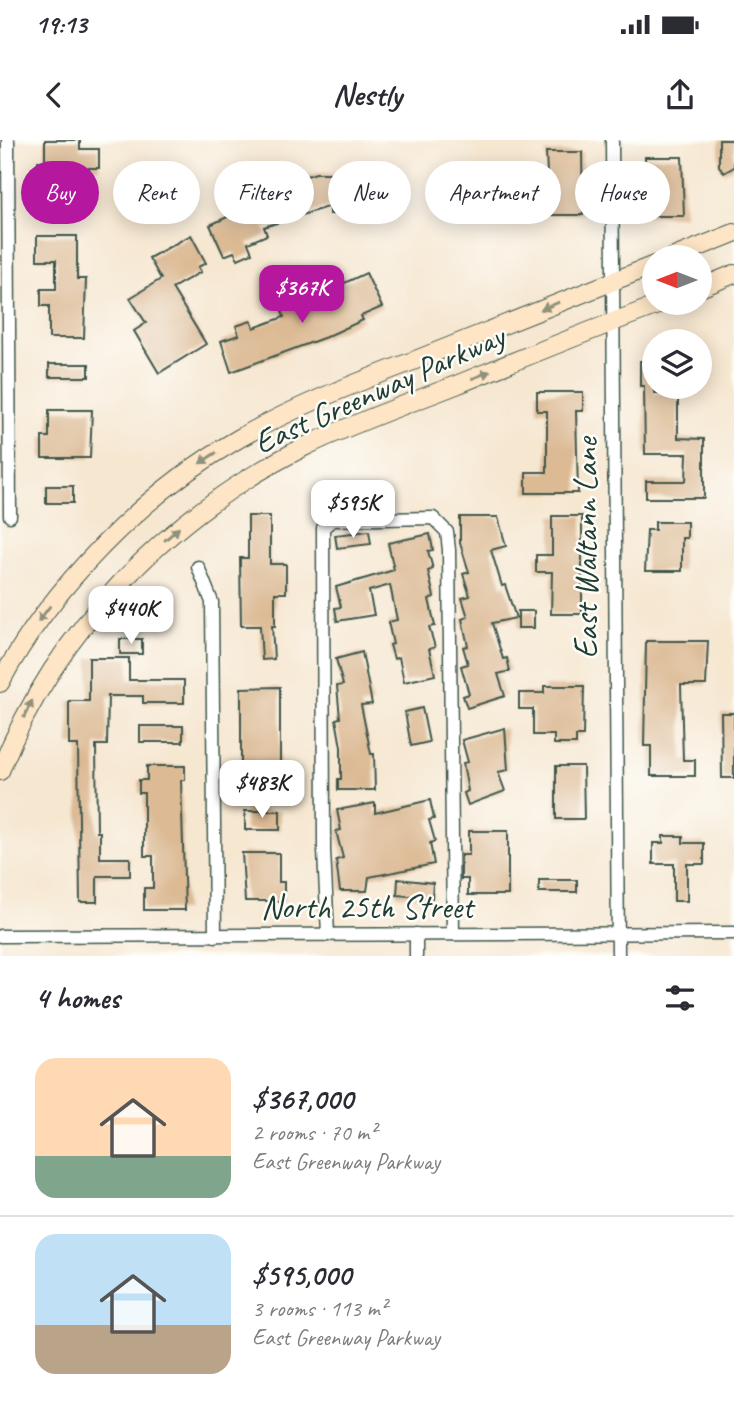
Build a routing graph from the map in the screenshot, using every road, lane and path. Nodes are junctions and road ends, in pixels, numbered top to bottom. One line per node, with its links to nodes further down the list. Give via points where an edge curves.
1 (8, 140): 11 (street)
2 (612, 140): 7 (street, East Waltann Lane)
3 (734, 233): 4 (main road)
4 (704, 245)
5 (642, 269): 7 (main road, East Greenway Parkway)
6 (734, 274): 8 (main road)
7 (613, 280): 10 (street, East Waltann Lane); 13 (main road, East Greenway Parkway, one-way to 13, via 285,413 236,440 141,510 61,593)
8 (712, 283)
9 (642, 311): 10 (main road, East Greenway Parkway)
10 (612, 323): 14 (main road, East Greenway Parkway, one-way to 10, via 37,691 62,653 123,580 211,503 305,447); 15 (street, East Waltann Lane)
11 (10, 516)
12 (198, 567): 21 (street, via 212,602)
13 (0, 683)
14 (0, 771)
15 (618, 933): 16 (street, North 25th Street); 18 (street, North 25th Street); 23 (street, East Waltann Lane)
16 (734, 933)
17 (416, 934): 18 (street, North 25th Street); 19 (street, North 25th Street); 22 (street)
18 (453, 934): 19 (street, via 449,550 447,532 433,519 331,520 323,528)
19 (328, 935): 21 (street, North 25th Street)
20 (0, 936): 21 (street, North 25th Street)
21 (215, 936)
22 (416, 956)
23 (618, 956)

